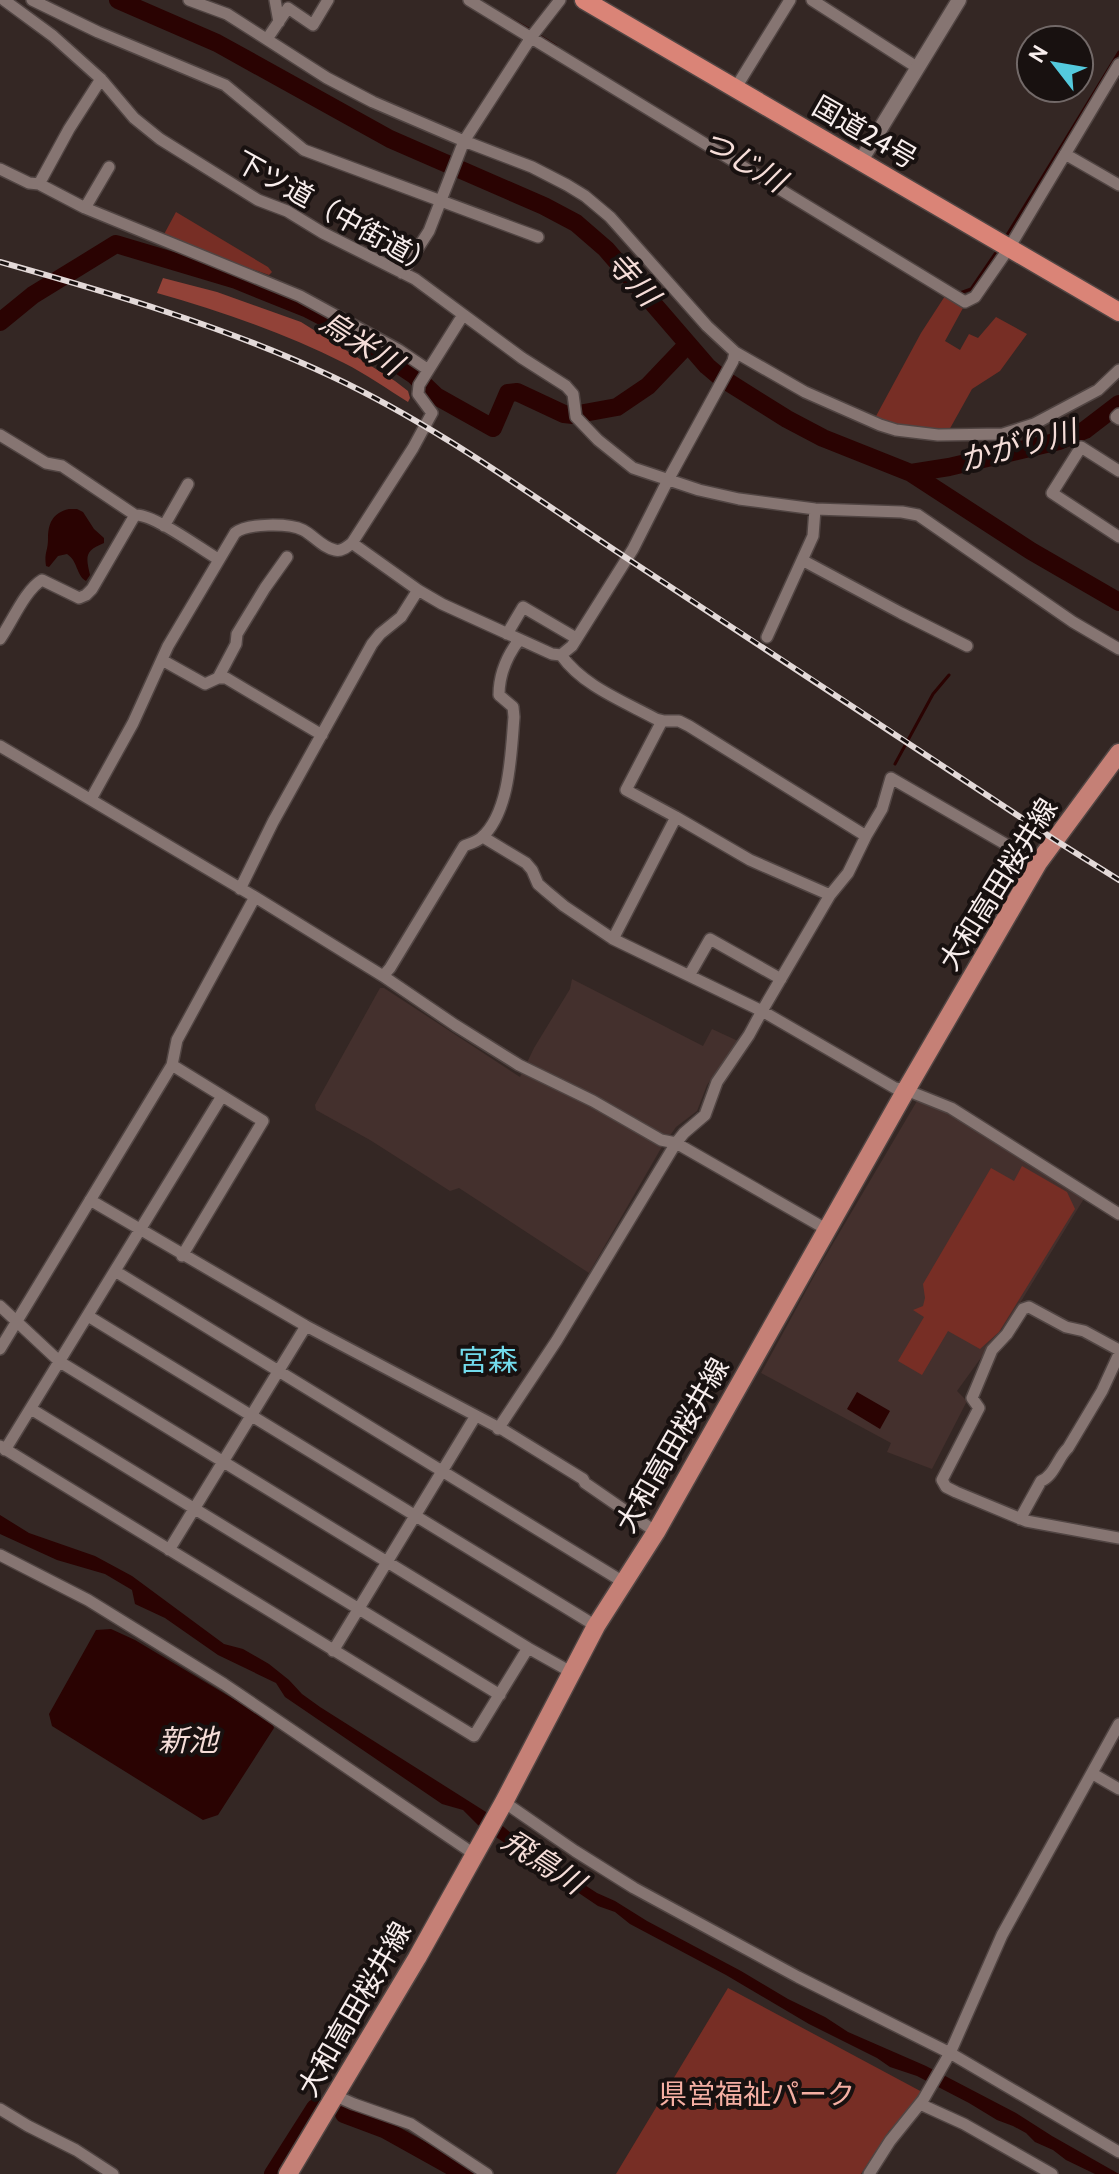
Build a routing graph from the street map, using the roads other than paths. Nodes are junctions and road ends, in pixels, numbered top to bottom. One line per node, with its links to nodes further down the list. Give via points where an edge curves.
1 (4, 0): 17 (street, 下ツ道（中街道）)
2 (32, 0): 26 (street, via 225,85 304,150)
3 (189, 0): 14 (street, via 227,14)
4 (275, 0): 12 (street)
5 (328, 0): 12 (street, via 313,25 288,8)
6 (469, 0): 13 (street)
7 (560, 0): 13 (street)
8 (584, 0): 18 (highway, 国道24号)
9 (812, 0): 16 (street)
10 (959, 0): 16 (street)
11 (788, 1): 18 (street)
12 (279, 22): 14 (street)
13 (533, 36): 19 (street); 29 (street, via 965,302 975,297)
14 (267, 39): 19 (street, via 327,78)
15 (1119, 64): 20 (street)
16 (918, 68): 21 (street)
17 (101, 79): 24 (street); 30 (street, 下ツ道（中街道）, via 160,139 258,200)
18 (735, 89): 21 (highway, 国道24号)
19 (463, 143): 26 (street); 33 (street, via 532,167 585,196)
20 (1065, 154): 25 (street); 29 (street)
21 (860, 162): 29 (highway, 国道24号)
22 (109, 167): 27 (street)
23 (0, 169): 24 (street)
24 (39, 184): 27 (street)
25 (1119, 185)
26 (440, 199): 28 (street); 30 (street, via 429,231)
27 (85, 208): 34 (street, via 300,296)
28 (538, 237)
29 (1009, 248): 31 (highway, 国道24号)
30 (402, 273): 32 (street, 下ツ道（中街道）)
31 (1119, 312)
32 (463, 315): 34 (street); 38 (street, 下ツ道（中街道）, via 566,386 573,394 576,417 598,440 633,468)
33 (734, 356): 35 (street, via 880,425 938,435 1003,434 1034,424 1098,390); 38 (street)
34 (427, 369): 44 (street, via 418,394 432,413 430,419)
35 (1119, 370)
36 (0, 435): 41 (street, via 46,463 62,466)
37 (1119, 471): 43 (street, via 1081,447 1052,493)
38 (668, 480): 40 (street, 下ツ道（中街道）, via 739,499); 51 (street, via 617,577)
39 (188, 484): 42 (street)
40 (815, 509): 47 (street, via 813,536); 55 (street, 下ツ道（中街道）, via 918,515)
41 (135, 515): 42 (street); 52 (street, via 86,595 79,598 37,582)
42 (164, 526): 46 (street)
43 (1119, 537)
44 (352, 543): 46 (street, via 334,550 301,529 249,526 235,533); 48 (street)
45 (287, 557): 58 (street, via 237,634)
46 (218, 559): 57 (street)
47 (802, 560): 50 (street); 54 (street)
48 (418, 590): 49 (street); 60 (street, via 401,617 372,644)
49 (507, 634): 51 (street, via 523,607); 53 (street)
50 (767, 637)
51 (576, 638): 56 (street)
52 (0, 639)
53 (519, 640): 56 (street); 66 (street, via 506,657 499,685 499,695 513,707 514,717 507,788)
54 (967, 646)
55 (1119, 649)
56 (561, 655): 59 (street, via 583,679)
57 (162, 660): 58 (street, via 205,684); 63 (street)
58 (218, 678): 60 (street)
59 (662, 721): 64 (street, via 626,790); 65 (street, via 689,726)
60 (322, 735): 68 (street)
61 (0, 746): 63 (street)
62 (1119, 753): 67 (main road, 大和高田桜井線)
63 (91, 799): 68 (street)
64 (676, 817): 69 (street, via 750,860); 71 (street)
65 (866, 836): 67 (street, via 882,809 891,778); 69 (street)
66 (483, 837): 71 (street, via 526,863 546,891); 73 (street, via 464,846)
67 (1038, 863): 77 (main road, 大和高田桜井線)
68 (240, 889): 70 (street)
69 (830, 895): 74 (street)
70 (255, 897): 73 (street); 76 (street, via 177,1040)
71 (613, 939): 72 (street)
72 (690, 974): 74 (street, via 710,939); 75 (street)
73 (383, 976): 79 (street, via 519,1065)
74 (781, 979): 75 (street)
75 (762, 1011): 77 (street); 79 (street, via 717,1082 705,1115)
76 (172, 1065): 78 (street); 80 (street)
77 (906, 1090): 81 (street, via 951,1108); 82 (main road, 大和高田桜井線)
78 (222, 1096): 83 (street); 84 (street, via 263,1121)
79 (676, 1143): 82 (street); 97 (street)
80 (90, 1200): 83 (street); 88 (street)
81 (1119, 1214)
82 (826, 1229): 104 (main road, 大和高田桜井線)
83 (140, 1231): 84 (street); 85 (street)
84 (182, 1256): 89 (street)
85 (115, 1271): 87 (street); 93 (street)
86 (0, 1306): 88 (street)
87 (88, 1316): 92 (street); 95 (street)
88 (17, 1321): 90 (street); 92 (street)
89 (306, 1326): 93 (street); 96 (street)
90 (0, 1349)
91 (1119, 1352): 103 (street, via 1102,1391); 103 (street, via 1029,1307 992,1350 972,1398 979,1408 942,1480 956,1492)
92 (60, 1362): 94 (street); 99 (street)
93 (278, 1372): 95 (street); 100 (street)
94 (31, 1409): 98 (street); 101 (street)
95 (252, 1415): 99 (street); 102 (street)
96 (475, 1417): 97 (street); 100 (street)
97 (498, 1429): 104 (street, via 583,1479)
98 (3, 1448): 106 (street)
99 (224, 1462): 101 (street); 108 (street)
100 (441, 1472): 102 (street); 109 (street)
101 (195, 1508): 106 (street); 110 (street)
102 (415, 1515): 108 (street); 111 (street)
103 (1020, 1519): 105 (street)
104 (656, 1532): 109 (main road, 大和高田桜井線)
105 (1119, 1538)
106 (169, 1550): 113 (street)
107 (0, 1555): 120 (street, via 88,1600 224,1684)
108 (387, 1562): 110 (street); 112 (street)
109 (625, 1583): 111 (main road, 大和高田桜井線)
110 (359, 1608): 113 (street); 115 (street)
111 (596, 1626): 114 (main road, 大和高田桜井線)
112 (528, 1648): 114 (street); 115 (street)
113 (333, 1651): 115 (street, via 474,1736)
114 (571, 1672): 119 (main road, 大和高田桜井線)
115 (500, 1695)
116 (1119, 1724): 117 (street)
117 (1093, 1774): 118 (street); 121 (street, via 1002,1935)
118 (1119, 1789)
119 (503, 1804): 120 (main road, 大和高田桜井線); 121 (street, via 634,1888)
120 (476, 1851): 122 (main road, 大和高田桜井線)
121 (948, 2056): 123 (street); 125 (street)
122 (336, 2096): 127 (main road, 大和高田桜井線); 128 (street, via 411,2124)
123 (921, 2102): 129 (street); 130 (street)
124 (0, 2109): 126 (street)
125 (1119, 2152)
126 (113, 2174)
127 (288, 2174)
128 (487, 2174)
129 (869, 2174)
130 (1052, 2174)

